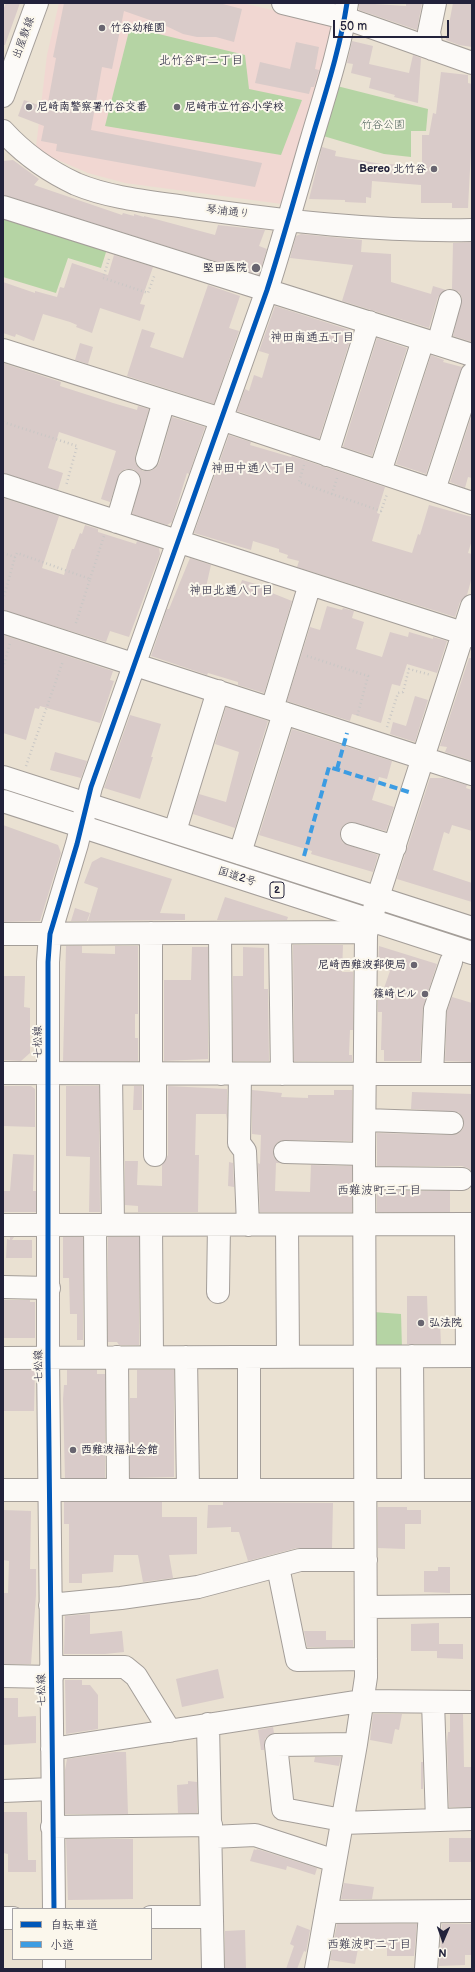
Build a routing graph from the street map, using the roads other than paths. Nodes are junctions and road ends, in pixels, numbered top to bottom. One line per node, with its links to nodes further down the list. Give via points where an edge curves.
1 (38, 3): 7 (main road, 出屋敷線)
2 (283, 3): 4 (main road)
3 (435, 3): 5 (main road, via 429,32)
4 (346, 11): 5 (main road); 10 (main road, 七松線)
5 (432, 49): 6 (main road)
6 (472, 63)
7 (3, 96)
8 (3, 131): 10 (main road, 琴浦通り, via 25,153 45,167 91,189 156,202)
9 (3, 207): 13 (main road)
10 (290, 215): 11 (main road); 12 (main road, 琴浦通り, via 375,229); 13 (main road, 七松線)
11 (472, 217)
12 (472, 230)
13 (267, 290): 15 (main road); 21 (main road, 七松線)
14 (450, 301): 16 (main road)
15 (369, 322): 16 (main road); 22 (main road)
16 (430, 342): 18 (main road); 24 (main road)
17 (3, 350): 20 (main road)
18 (472, 355)
19 (472, 374): 27 (main road)
20 (164, 401): 21 (main road); 23 (main road)
21 (221, 419): 22 (main road); 30 (main road, 七松線)
22 (327, 454): 24 (main road)
23 (147, 459)
24 (386, 474): 27 (main road)
25 (129, 481): 29 (main road)
26 (3, 485): 29 (main road)
27 (434, 490): 28 (main road)
28 (472, 503)
29 (113, 520): 30 (main road)
30 (178, 541): 31 (main road); 35 (main road, 七松線)
31 (310, 584): 34 (main road); 37 (main road, via 290,651)
32 (472, 606): 34 (main road)
33 (9, 624): 35 (main road)
34 (467, 634): 38 (main road, via 448,680)
35 (134, 663): 36 (main road); 42 (main road, 七松線)
36 (218, 691): 37 (main road); 44 (main road)
37 (278, 711): 38 (main road); 47 (main road)
38 (422, 758): 39 (main road); 46 (main road)
39 (472, 774)
40 (3, 777): 42 (main road, 2)
41 (3, 802): 43 (main road, 国道2号 / 2)
42 (86, 803): 43 (main road, 七松線); 44 (main road, 2)
43 (82, 827): 49 (main road, 国道2号 / 2); 55 (main road, 七松線)
44 (175, 831): 47 (main road, 2)
45 (352, 834): 46 (main road)
46 (394, 847): 48 (main road)
47 (240, 853): 48 (main road, 2)
48 (379, 898): 49 (main road); 50 (main road, 2)
49 (368, 926): 53 (main road, via 360,932); 56 (main road, 国道2号 / 2); 64 (main road)
50 (472, 928)
51 (150, 933): 52 (main road); 55 (main road); 61 (main road)
52 (220, 933): 53 (main road); 62 (main road)
53 (280, 933): 63 (main road)
54 (3, 934): 55 (main road)
55 (50, 934): 58 (main road, 七松線)
56 (472, 954)
57 (451, 962): 65 (main road, via 434,1009)
58 (48, 1072): 59 (main road); 60 (main road); 74 (main road, 七松線)
59 (3, 1073)
60 (111, 1074): 61 (main road); 82 (main road)
61 (153, 1074): 62 (main road); 71 (main road)
62 (230, 1074): 63 (main road); 79 (main road, via 239,1143 245,1151)
63 (282, 1074): 64 (main road)
64 (365, 1074): 65 (main road); 67 (main road)
65 (432, 1074): 66 (main road)
66 (472, 1074)
67 (365, 1120): 68 (main road); 70 (main road)
68 (452, 1124)
69 (285, 1152): 70 (main road)
70 (364, 1154): 72 (main road)
71 (155, 1155)
72 (364, 1178): 73 (main road); 81 (main road)
73 (462, 1179)
74 (49, 1224): 76 (main road); 82 (main road); 84 (main road, 七松線)
75 (469, 1224): 81 (main road); 89 (main road)
76 (3, 1225)
77 (151, 1225): 78 (main road); 82 (main road); 91 (main road)
78 (219, 1225): 79 (main road); 85 (main road)
79 (248, 1225): 80 (main road)
80 (286, 1225): 81 (main road); 86 (main road)
81 (364, 1225): 87 (main road)
82 (104, 1226): 90 (main road)
83 (3, 1287): 84 (main road)
84 (49, 1288): 95 (main road, 七松線)
85 (218, 1292)
86 (288, 1356): 87 (main road); 93 (main road)
87 (365, 1356): 88 (main road); 96 (main road)
88 (412, 1356): 89 (main road); 102 (main road)
89 (470, 1356)
90 (106, 1357): 91 (main road); 95 (main road); 99 (main road)
91 (152, 1357): 92 (main road)
92 (186, 1357): 93 (main road); 100 (main road)
93 (249, 1357): 101 (main road)
94 (3, 1358): 95 (main road)
95 (48, 1358): 98 (main road, 七松線)
96 (365, 1489): 101 (main road); 102 (main road); 104 (main road)
97 (3, 1490): 98 (main road)
98 (50, 1490): 99 (main road); 106 (main road, 七松線)
99 (118, 1490): 100 (main road)
100 (188, 1490): 101 (main road)
101 (249, 1490)
102 (413, 1490): 103 (main road)
103 (472, 1490)
104 (366, 1560): 105 (main road, via 300,1560); 108 (main road)
105 (278, 1567): 106 (main road, via 198,1587); 109 (main road, via 297,1660)
106 (50, 1605): 110 (main road, 七松線)
107 (472, 1606): 108 (main road)
108 (366, 1607): 109 (main road)
109 (366, 1659): 112 (main road, via 366,1677)
110 (52, 1672): 111 (main road); 116 (main road, via 125,1667 136,1676); 118 (main road, 七松線)
111 (3, 1676)
112 (361, 1701): 113 (main road); 115 (main road); 117 (main road)
113 (433, 1702): 114 (main road); 121 (main road)
114 (472, 1702)
115 (208, 1724): 116 (main road); 125 (main road)
116 (170, 1731): 118 (main road)
117 (356, 1744): 123 (main road); 123 (main road, via 276,1745 283,1809)
118 (52, 1749): 119 (main road, 七松線)
119 (52, 1790): 120 (main road); 124 (main road, 七松線)
120 (3, 1791)
121 (436, 1820): 122 (main road); 123 (main road)
122 (472, 1820)
123 (342, 1821): 126 (main road)
124 (52, 1827): 125 (main road); 127 (main road, 七松線)
125 (211, 1831): 126 (main road, via 255,1835); 132 (main road)
126 (334, 1862): 128 (main road)
127 (54, 1908)
128 (326, 1912): 129 (main road); 134 (main road)
129 (430, 1912): 130 (main road); 135 (main road)
130 (472, 1912)
131 (152, 1917): 132 (main road)
132 (212, 1917): 133 (main road)
133 (213, 1969)
134 (316, 1969)
135 (426, 1969)

